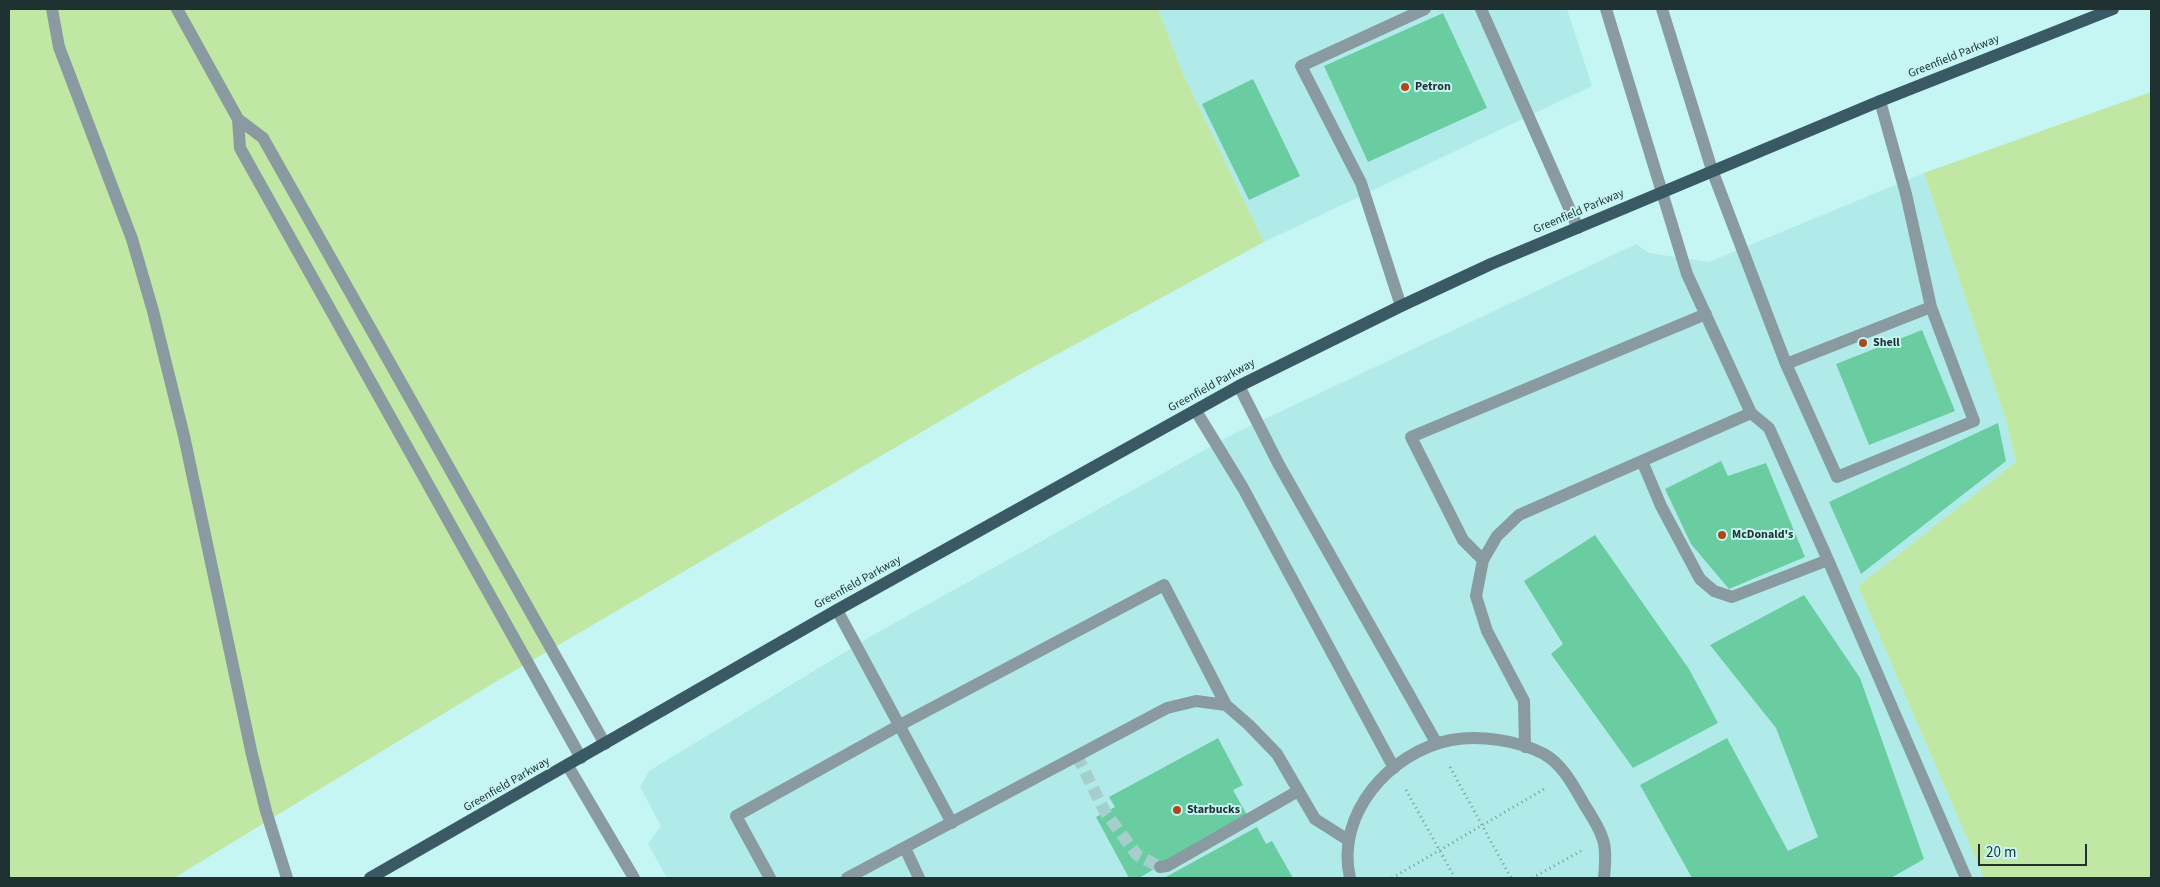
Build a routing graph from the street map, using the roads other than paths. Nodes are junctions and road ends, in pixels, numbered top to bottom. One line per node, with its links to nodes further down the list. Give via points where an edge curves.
1 (52, 9): 37 (street, via 59,47 132,239 153,311 184,436 252,755)
2 (177, 9): 9 (street)
3 (1425, 9): 13 (street, via 1301,66 1361,183)
4 (1481, 9): 12 (street)
5 (1606, 9): 11 (street)
6 (1662, 9): 10 (street)
7 (2112, 9): 8 (main road, Greenfield Parkway)
8 (1880, 101): 10 (main road, Greenfield Parkway); 14 (street, via 1906,194)
9 (238, 119): 26 (street, via 263,138); 29 (street, via 240,148)
10 (1712, 170): 11 (main road, Greenfield Parkway); 16 (street)
11 (1663, 190): 12 (main road, Greenfield Parkway); 15 (street, via 1688,274)
12 (1578, 228): 13 (main road, Greenfield Parkway)
13 (1401, 306): 17 (main road, Greenfield Parkway)
14 (1931, 307): 16 (street); 16 (street, via 1974,421 1837,477)
15 (1706, 314): 19 (street); 21 (street, via 1411,437 1462,540)
16 (1786, 364)
17 (1239, 386): 18 (main road, Greenfield Parkway); 27 (street, via 1278,462)
18 (1196, 411): 23 (main road, Greenfield Parkway); 31 (street, via 1243,488)
19 (1751, 413): 20 (street); 22 (street, via 1769,428)
20 (1642, 461): 21 (street, via 1519,515 1497,536); 22 (street, via 1661,506 1700,579 1714,591 1732,597)
21 (1483, 560): 28 (street, via 1476,596 1487,631 1524,700)
22 (1828, 560): 45 (street)
23 (837, 610): 25 (street); 26 (main road, Greenfield Parkway)
24 (1226, 705): 25 (street, via 1164,586); 32 (street, via 1277,754); 33 (street, via 1196,701 1167,708)
25 (900, 725): 33 (street); 40 (street, via 736,816)
26 (605, 744): 29 (main road, Greenfield Parkway)
27 (1437, 744): 28 (street, via 1477,738); 31 (street, via 1404,759)
28 (1525, 747): 44 (street, via 1545,755 1568,775 1603,838)
29 (581, 758): 30 (main road, Greenfield Parkway)
30 (568, 766): 38 (main road, Greenfield Parkway); 39 (street)
31 (1394, 768): 34 (street, via 1368,794)
32 (1298, 792): 34 (street, via 1315,819); 36 (street, via 1168,866)
33 (952, 823): 35 (street)
34 (1348, 840): 43 (street)
35 (905, 848): 41 (street); 42 (street)
36 (1160, 866)
37 (287, 878)
38 (370, 878)
39 (634, 878)
40 (770, 878)
41 (847, 878)
42 (919, 878)
43 (1350, 878)
44 (1604, 878)
45 (1966, 878)

